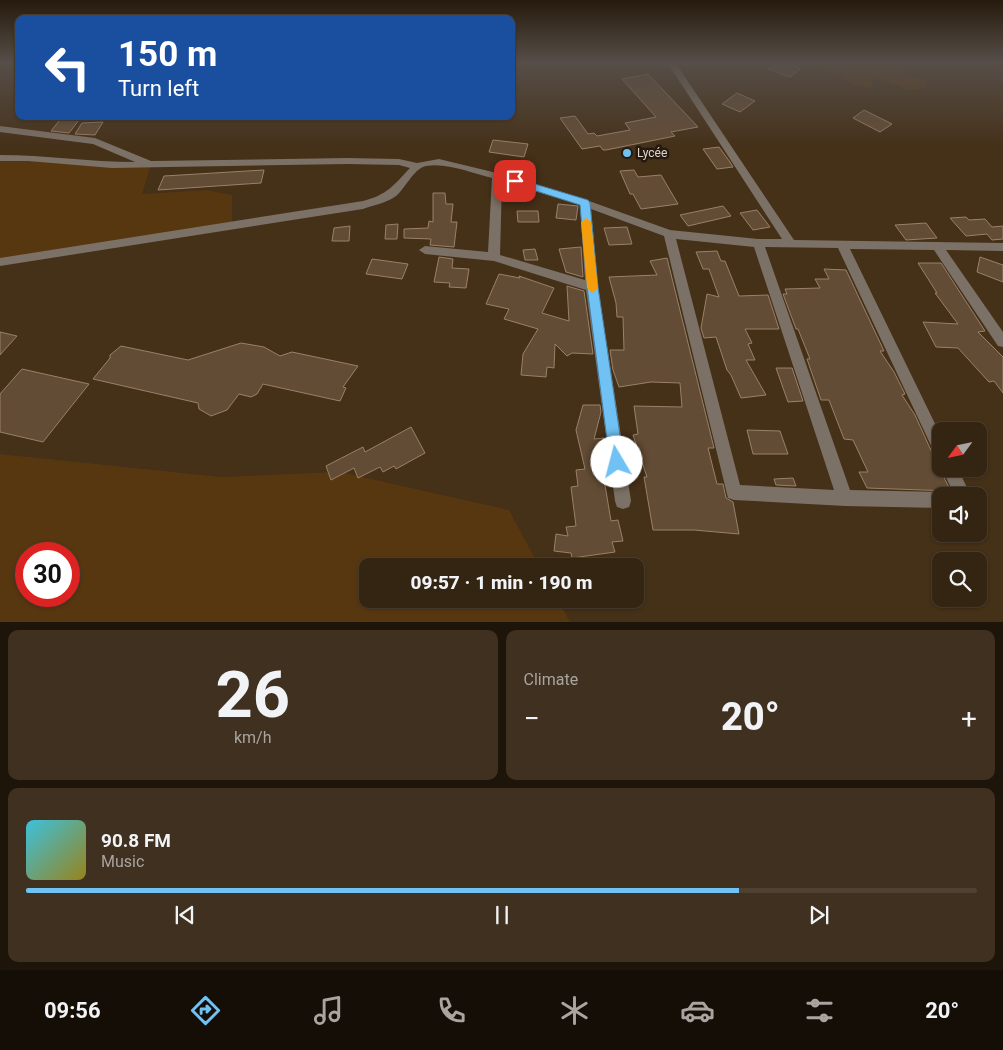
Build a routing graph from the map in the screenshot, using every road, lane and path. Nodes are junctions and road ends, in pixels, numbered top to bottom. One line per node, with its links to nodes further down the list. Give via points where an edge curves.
1 (691, 91): 10 (street)
2 (0, 129): 4 (street, via 95,141)
3 (0, 158): 4 (street, via 112,166)
4 (151, 165): 5 (street, via 347,161 399,162)
5 (417, 166): 6 (street, via 439,162); 18 (street, via 393,192 381,200 363,205)
6 (497, 176): 7 (street); 17 (street)
7 (585, 203): 8 (street); 19 (street)
8 (669, 234): 9 (street); 24 (street, via 734,492)
9 (758, 243): 10 (street); 24 (street)
10 (790, 244): 11 (street)
11 (842, 244): 12 (street); 23 (street)
12 (938, 247): 13 (street); 20 (street)
13 (973, 247): 14 (street); 16 (street)
14 (1003, 247)
15 (425, 250): 17 (street)
16 (1003, 256)
17 (494, 257): 19 (street)
18 (0, 262)
19 (592, 287): 26 (street)
20 (988, 320): 21 (street); 22 (street)
21 (1003, 325)
22 (1003, 342)
23 (932, 432)
24 (845, 498): 25 (street)
25 (932, 500)
26 (623, 501)

